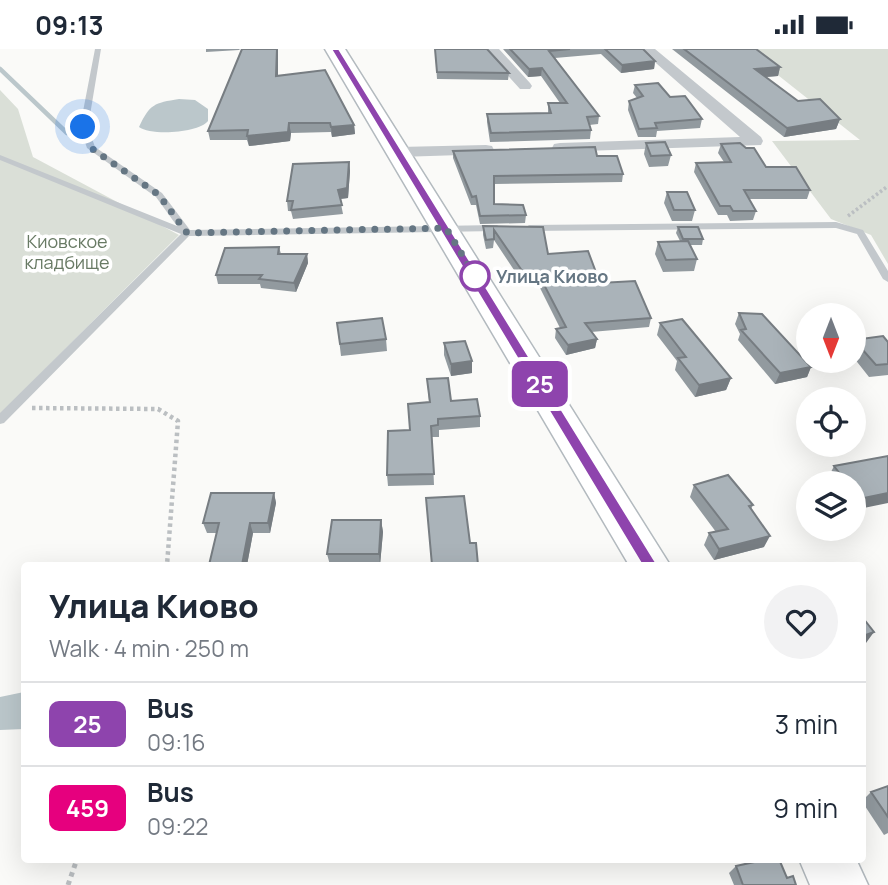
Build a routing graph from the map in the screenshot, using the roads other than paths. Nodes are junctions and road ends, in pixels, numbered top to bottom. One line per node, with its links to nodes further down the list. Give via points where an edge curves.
1 (98, 49): 13 (lane, via 83,127 91,148 159,195)
2 (335, 49): 8 (main road)
3 (491, 49): 5 (street)
4 (647, 49): 7 (street, via 755,141)
5 (525, 86)
6 (508, 149): 8 (street)
7 (549, 149)
8 (399, 152): 10 (main road)
9 (0, 157): 13 (lane)
10 (446, 228): 11 (lane); 13 (lane); 16 (main road)
11 (502, 228)
12 (516, 228): 14 (lane, via 836,225 860,232)
13 (187, 233): 15 (lane)
14 (888, 279)
15 (0, 420)
16 (648, 562)
17 (827, 863): 18 (main road)
18 (841, 885)

